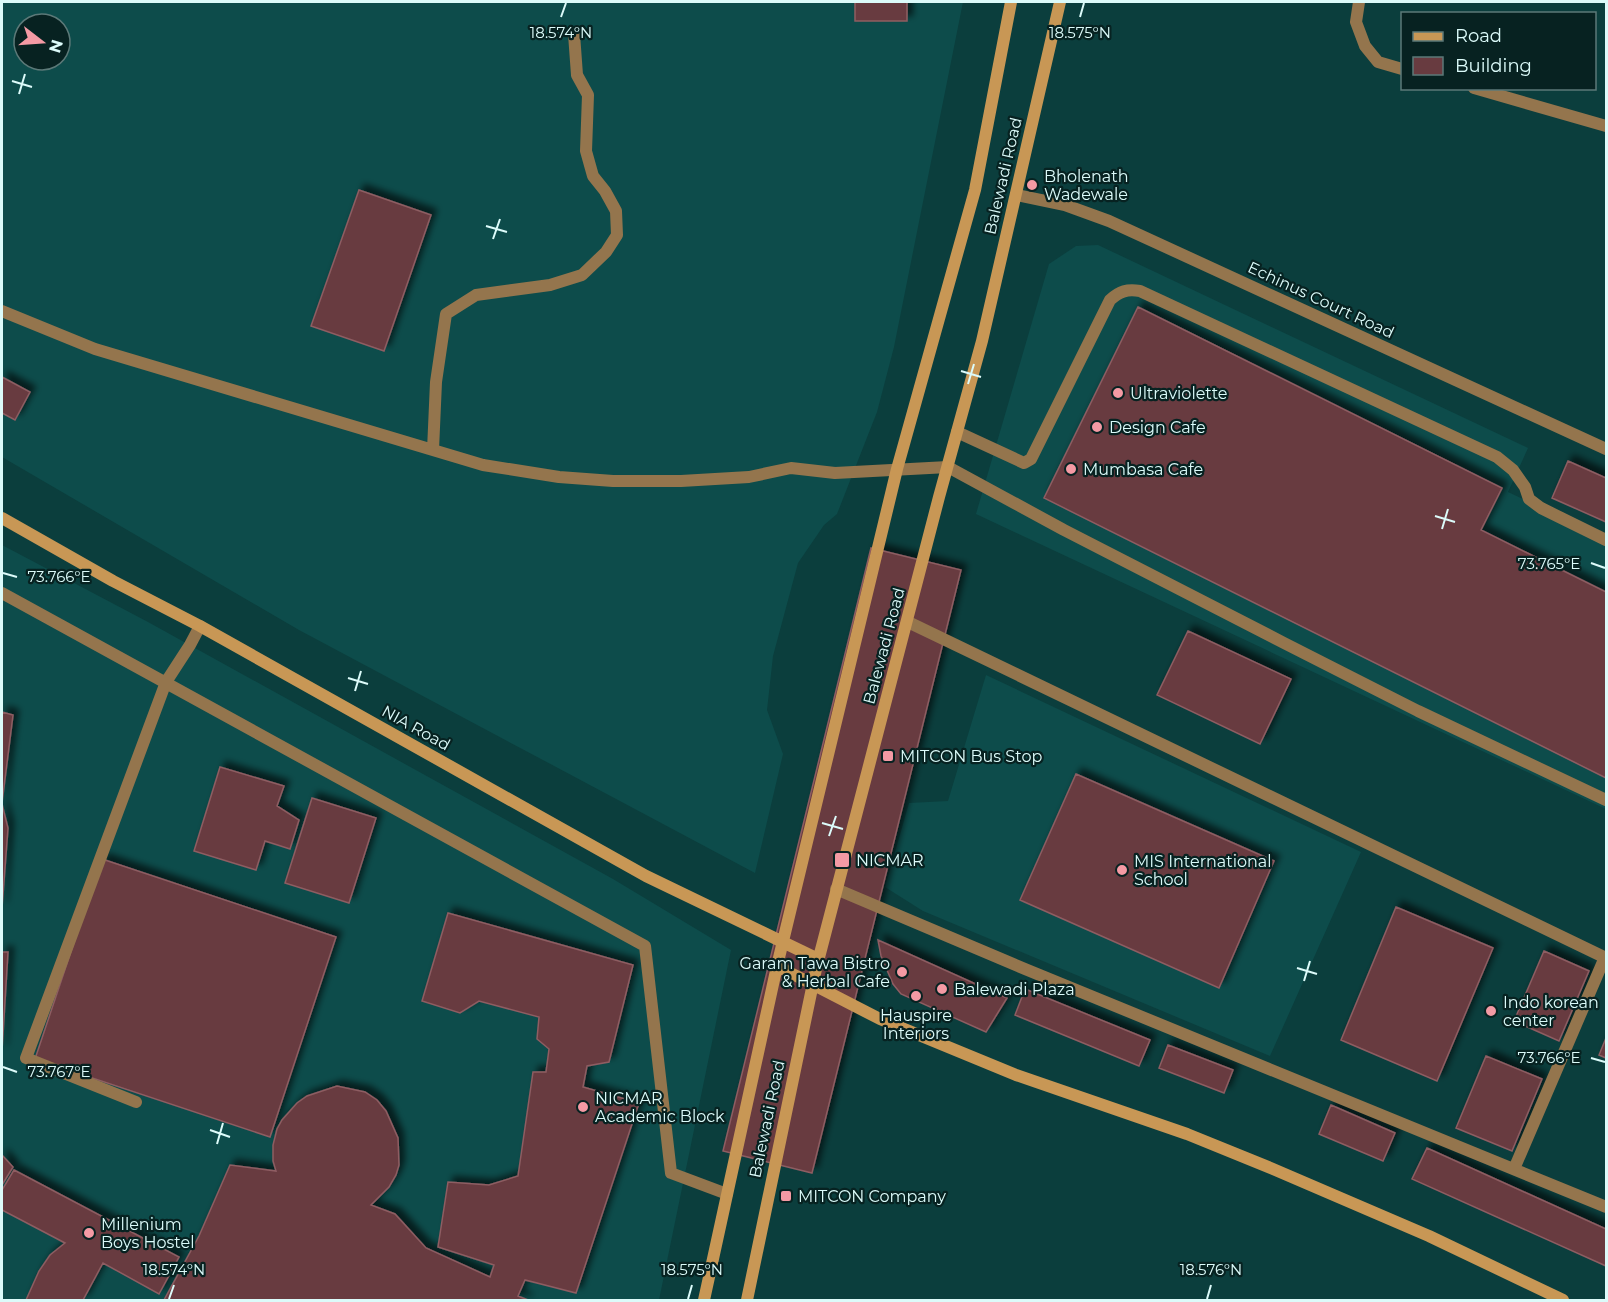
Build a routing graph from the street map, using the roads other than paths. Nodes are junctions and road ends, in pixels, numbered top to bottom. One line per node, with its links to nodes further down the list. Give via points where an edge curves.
1 (1011, 2): 14 (main road, Balewadi Road, via 975,190)
2 (1060, 2): 8 (main road, Balewadi Road)
3 (1359, 2): 5 (street, via 1356,22 1365,46 1378,62)
4 (574, 34): 12 (street, via 577,75 588,95 586,151 592,176 616,211 617,235 582,275 550,285 477,295 446,314)
5 (1401, 69)
6 (1481, 90): 7 (street)
7 (1606, 126)
8 (1016, 195): 10 (main road, Balewadi Road); 11 (street, Echinus Court Road, via 1065,205 1109,221)
9 (2, 311): 12 (street, via 95,349)
10 (957, 432): 13 (main road, Balewadi Road); 16 (street, via 1024,463 1031,459 1110,300 1119,292 1140,291 1497,457 1513,470 1529,499)
11 (1606, 449)
12 (432, 450): 14 (street, via 483,465 613,481 748,477 791,468 835,473)
13 (948, 467): 14 (street); 18 (main road, Balewadi Road); 21 (street, via 1418,711)
14 (897, 469): 23 (main road, Balewadi Road)
15 (2, 518): 19 (main road, NIA Road)
16 (1606, 540)
17 (2, 593): 20 (street)
18 (908, 622): 22 (main road, Balewadi Road); 24 (street)
19 (200, 626): 20 (street); 23 (main road, NIA Road, via 646,876)
20 (166, 682): 28 (street, via 26,1058); 30 (street, via 645,946 672,1173)
21 (1606, 800)
22 (836, 889): 25 (main road, Balewadi Road); 29 (street)
23 (783, 942): 25 (main road, NIA Road); 26 (main road, Balewadi Road)
24 (1606, 957): 29 (street)
25 (818, 959): 27 (main road, Balewadi Road)
26 (777, 966): 27 (main road); 30 (main road, Balewadi Road)
27 (812, 985): 33 (main road, Balewadi Road); 34 (main road, via 880,1019 1016,1075 1187,1134 1262,1165 1429,1236)
28 (136, 1102)
29 (1514, 1169): 31 (street)
30 (728, 1194): 32 (main road, Balewadi Road)
31 (1606, 1208)
32 (704, 1300)
33 (747, 1300)
34 (1563, 1300)

